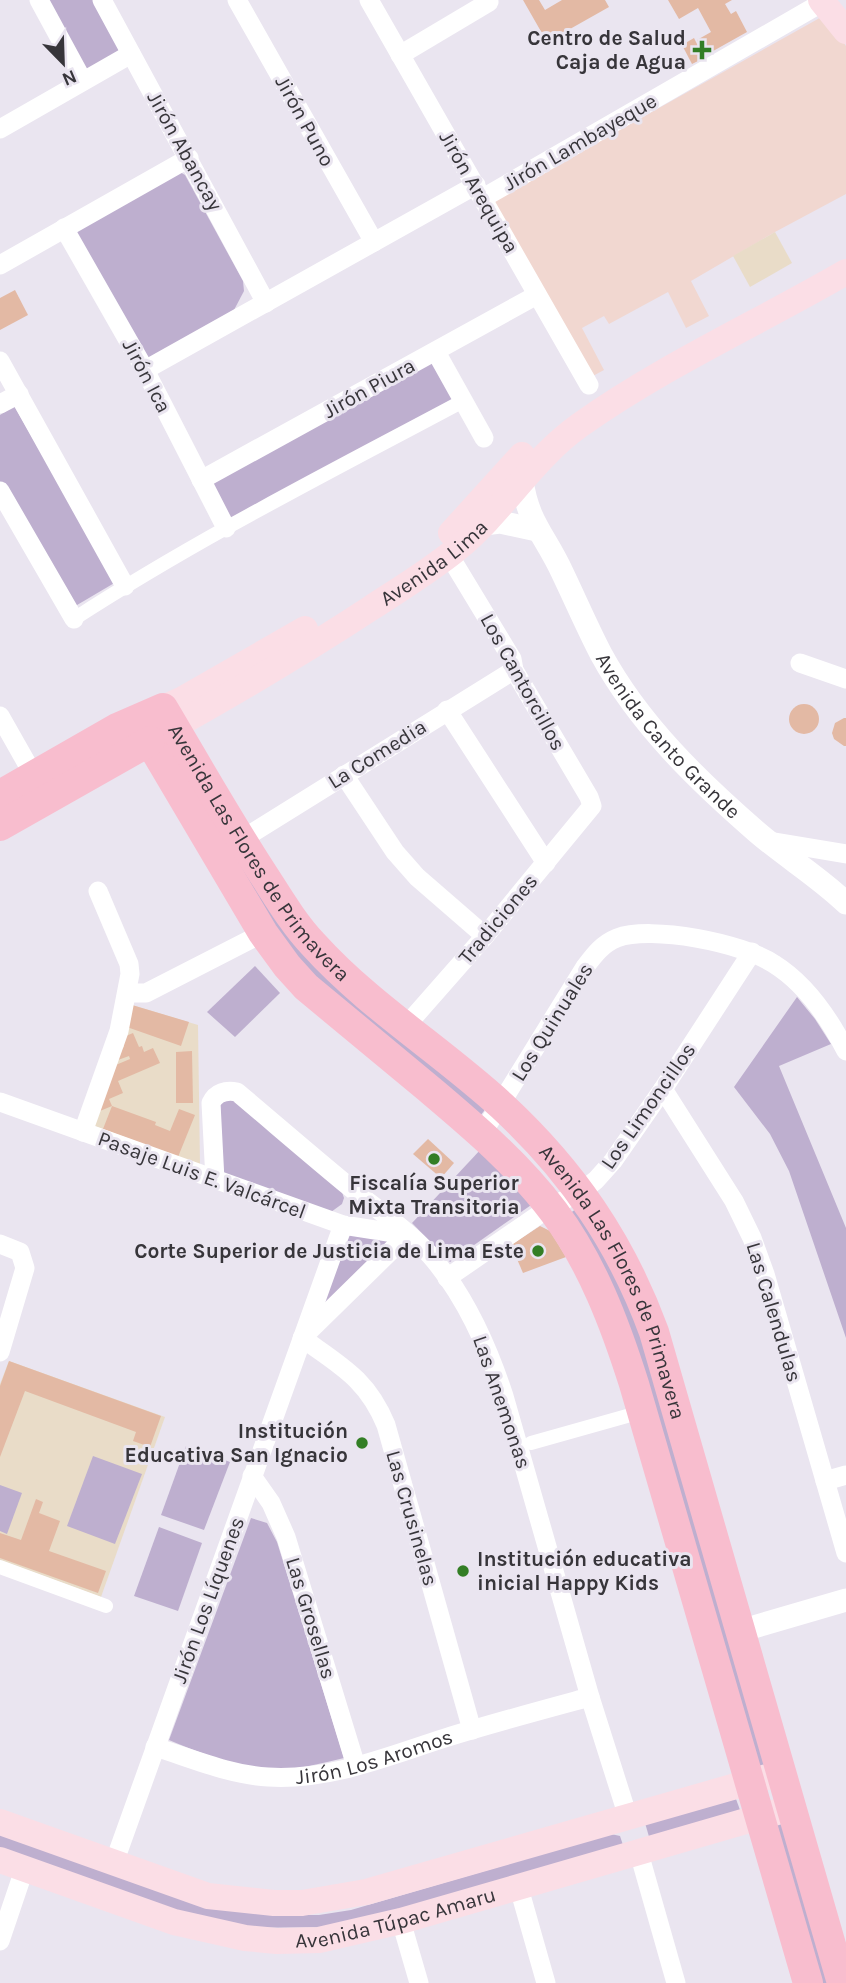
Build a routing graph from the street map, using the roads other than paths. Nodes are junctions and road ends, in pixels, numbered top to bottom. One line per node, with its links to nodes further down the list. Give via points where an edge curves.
1 (39, 0): 10 (street)
2 (102, 0): 8 (street, Jirón Abancay)
3 (237, 0): 15 (street, Jirón Puno)
4 (369, 0): 9 (street, Jirón Arequipa)
5 (822, 1): 7 (main road); 13 (street, Jirón Lambayeque)
6 (489, 2): 9 (street)
7 (846, 32)
8 (131, 54): 10 (street); 12 (street, Jirón Abancay)
9 (400, 55): 13 (street, Jirón Arequipa)
10 (83, 81): 11 (street)
11 (0, 129)
12 (189, 158): 14 (street); 20 (street, Jirón Abancay)
13 (479, 192): 15 (street, Jirón Lambayeque); 19 (street, Jirón Arequipa)
14 (64, 228): 17 (street); 23 (street, Jirón Ica)
15 (374, 242): 20 (street, Jirón Lambayeque)
16 (846, 254): 32 (main road, Avenida Lima, via 564,418 521,456)
17 (0, 265)
18 (846, 272): 30 (main road, Avenida Lima, via 615,401 557,443)
19 (537, 295): 21 (street, Jirón Piura); 24 (street, Jirón Arequipa)
20 (266, 303): 23 (street, Jirón Lambayeque)
21 (436, 352): 26 (street); 29 (street, Jirón Piura)
22 (0, 361): 25 (street)
23 (145, 370): 29 (street, Jirón Ica)
24 (589, 385)
25 (19, 394): 27 (street); 36 (street)
26 (463, 401): 28 (street); 33 (street)
27 (0, 404)
28 (484, 438)
29 (201, 480): 33 (street, Jirón Ica)
30 (522, 480): 32 (main road, Avenida Lima); 34 (street, Avenida Canto Grande)
31 (0, 491): 37 (street)
32 (477, 519): 34 (street); 35 (main road, Avenida Lima); 43 (main road, Avenida Lima, via 377,587 183,699)
33 (226, 528): 36 (street)
34 (537, 530): 50 (street, Avenida Canto Grande, via 601,653 640,711 692,773)
35 (449, 555): 39 (street, Los Cantorcillos, via 512,659); 43 (main road, Avenida Lima, via 353,620)
36 (125, 586): 37 (street)
37 (74, 619)
38 (800, 663): 40 (street)
39 (514, 670): 41 (street, La Comedia); 47 (street, Los Cantorcillos, via 592,802)
40 (846, 679)
41 (447, 710): 44 (street, La Comedia); 52 (street)
42 (0, 716): 45 (street)
43 (156, 724): 45 (main road, Avenida Lima, via 117,729); 48 (main road, Avenida Lima); 49 (main road, Avenida Las Flores de Primavera); 55 (main road, Avenida Las Flores de Primavera)
44 (344, 775): 49 (street, La Comedia); 56 (street, via 395,852)
45 (34, 776): 46 (main road, Avenida Lima)
46 (0, 795)
47 (590, 810): 52 (street, Tradiciones)
48 (0, 826)
49 (241, 840): 59 (main road, Avenida Las Flores de Primavera, via 311,942)
50 (769, 841): 51 (street); 54 (street, Avenida Canto Grande)
51 (846, 853)
52 (546, 863): 56 (street, Tradiciones)
53 (98, 891): 58 (street, via 129,964)
54 (846, 903)
55 (263, 933): 58 (street, via 146,993); 65 (main road, Avenida Las Flores de Primavera, via 306,987)
56 (485, 936): 59 (street, Tradiciones)
57 (752, 952): 60 (street, Los Quinuales, via 774,963 801,988 827,1018); 61 (street, Los Limoncillos); 63 (street, Los Quinuales, via 687,936 641,934 618,937 600,947)
58 (127, 993): 64 (street, via 112,1053)
59 (405, 1027): 63 (main road, Avenida Las Flores de Primavera)
60 (846, 1051)
61 (663, 1089): 67 (street, Los Limoncillos, via 613,1161); 79 (street, Las Calendulas, via 728,1190 752,1238)
62 (0, 1102): 64 (street, Pasaje Luis E. Valcárcel)
63 (501, 1105): 65 (street, Los Quinuales); 67 (main road, Avenida Las Flores de Primavera)
64 (83, 1132): 66 (street, Pasaje Luis E. Valcárcel)
65 (482, 1134): 68 (main road, Avenida Las Flores de Primavera)
66 (215, 1180): 69 (street, Pasaje Luis E. Valcárcel); 70 (street, Las Anemonas, via 211,1103 220,1093 237,1092)
67 (581, 1192): 68 (street, Los Limoncillos); 84 (main road, Avenida Las Flores de Primavera, via 621,1256 650,1323)
68 (550, 1207): 72 (street, Los Limoncillos); 90 (main road, Avenida Las Flores de Primavera, via 582,1258 621,1343)
69 (343, 1225): 70 (street, Pasaje Luis E. Valcárcel); 73 (street, Jirón Los Líquenes)
70 (407, 1235): 72 (street, Las Anemonas); 73 (street, Jirón Los Líquenes)
71 (0, 1244): 74 (street, via 20,1252 25,1268)
72 (447, 1278): 85 (street, Las Anemonas, via 496,1371)
73 (302, 1338): 78 (street, Jirón Los Líquenes); 86 (street, Las Crusinelas, via 349,1371 377,1403)
74 (1, 1344)
75 (627, 1416): 76 (street)
76 (531, 1443)
77 (846, 1475): 79 (street)
78 (252, 1476): 87 (street, Jirón Los Líquenes); 88 (street, Las Grosellas, via 271,1503 286,1538)
79 (825, 1481): 80 (street, Las Calendulas)
80 (846, 1553)
81 (0, 1567): 83 (street)
82 (846, 1600): 84 (street)
83 (106, 1606)
84 (740, 1631): 89 (main road, Avenida Las Flores de Primavera)
85 (590, 1697): 86 (street, Jirón Los Aromos); 92 (street, Las Anemonas)
86 (472, 1730): 88 (street, Jirón Los Aromos)
87 (155, 1746): 88 (street, Jirón Los Aromos, via 266,1777 307,1777); 96 (street, Jirón Los Líquenes)
88 (356, 1766)
89 (781, 1773): 90 (main road, Avenida Túpac Amaru); 91 (main road, Avenida Las Flores de Primavera)
90 (750, 1783): 92 (main road, Avenida Túpac Amaru); 93 (main road, Avenida Las Flores de Primavera)
91 (791, 1808): 93 (main road, Avenida Túpac Amaru); 105 (main road, Avenida Las Flores de Primavera)
92 (628, 1817): 96 (main road, Avenida Túpac Amaru, via 366,1892 302,1903 208,1896)
93 (760, 1817): 95 (main road, Avenida Túpac Amaru); 104 (main road, Avenida Las Flores de Primavera)
94 (0, 1822): 96 (main road, Avenida Túpac Amaru)
95 (639, 1853): 98 (main road, Avenida Túpac Amaru); 103 (street)
96 (114, 1863)
97 (12, 1865): 99 (main road, Avenida Túpac Amaru, via 174,1922 245,1938 319,1940); 100 (street)
98 (519, 1888): 99 (main road, Avenida Túpac Amaru); 102 (street)
99 (401, 1921): 101 (street)
100 (0, 1941)
101 (419, 1983)
102 (546, 1983)
103 (676, 1983)
104 (808, 1983)
105 (842, 1983)

